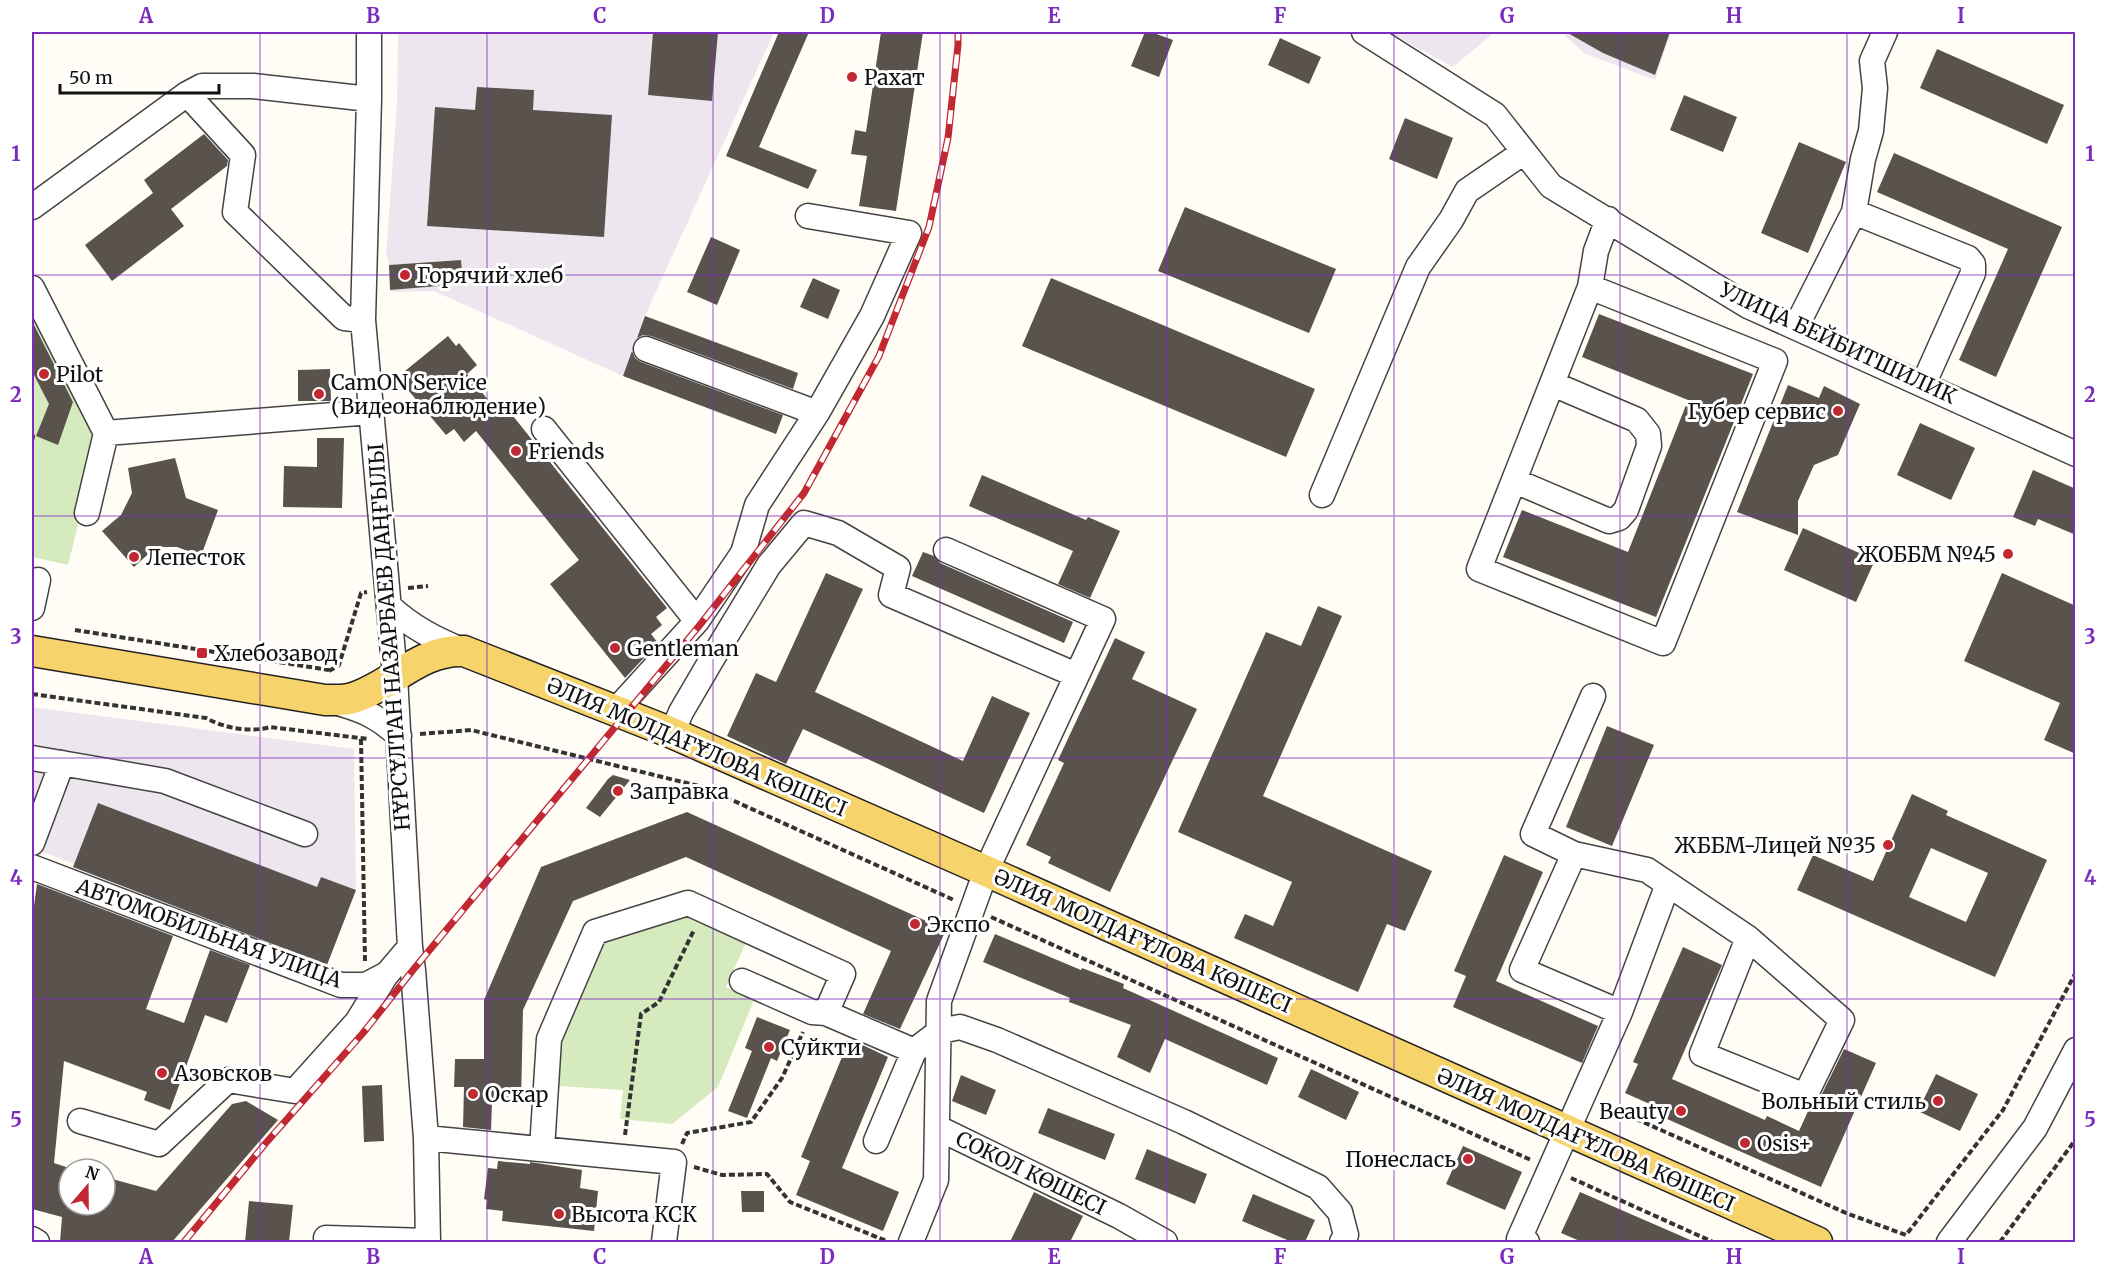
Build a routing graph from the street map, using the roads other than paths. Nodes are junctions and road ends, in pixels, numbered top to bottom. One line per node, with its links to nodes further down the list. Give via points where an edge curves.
1 (369, 32): 5 (street, НҰРСҰЛТАН НАЗАРБАЕВ ДАҢҒЫЛЫ)
2 (1364, 32): 6 (street, УЛИЦА БЕЙБИТШИЛИК, via 1495,115)
3 (1885, 32): 8 (street, via 1872,61 1875,88 1871,131)
4 (187, 94): 5 (street, via 202,86 253,86); 7 (street); 13 (street, via 243,155 235,212 344,318)
5 (369, 99): 13 (street, НҰРСҰЛТАН НАЗАРБАЕВ ДАҢҒЫЛЫ)
6 (1524, 152): 10 (street, УЛИЦА БЕЙБИТШИЛИК, via 1551,186); 24 (street, via 1467,191 1418,267)
7 (32, 207)
8 (1854, 212): 14 (street); 17 (street, via 1968,258 1973,264 1973,273)
9 (808, 216): 19 (street, via 909,233 872,316)
10 (1608, 219): 11 (street, via 1596,251); 14 (street, УЛИЦА БЕЙБИТШИЛИК, via 1748,306)
11 (1590, 287): 16 (street); 23 (street, via 1775,361 1664,643 1479,569)
12 (32, 288): 21 (street)
13 (363, 320): 18 (street, НҰРСҰЛТАН НАЗАРБАЕВ ДАҢҒЫЛЫ)
14 (1796, 327): 17 (street, УЛИЦА БЕЙБИТШИЛИК)
15 (646, 349): 19 (street)
16 (1553, 384): 23 (street); 23 (street, via 1637,420 1648,434 1649,446 1626,510 1609,521)
17 (1923, 385): 22 (street, УЛИЦА БЕЙБИТШИЛИК)
18 (371, 412): 21 (street); 28 (street, НҰРСҰЛТАН НАЗАРБАЕВ ДАҢҒЫЛЫ)
19 (817, 413): 30 (street, via 757,506 743,553)
20 (544, 429): 30 (street)
21 (106, 433): 25 (street)
22 (2076, 454)
23 (1515, 481)
24 (1322, 495)
25 (87, 513)
26 (946, 550): 33 (street, СОКОЛ КӨШЕСІ, via 1103,619)
27 (38, 580): 29 (street)
28 (388, 598): 32 (street, via 404,621); 34 (street, НҰРСҰЛТАН НАЗАРБАЕВ ДАҢҒЫЛЫ)
29 (32, 608)
30 (697, 621): 37 (street)
31 (32, 651): 36 (main road)
32 (464, 651): 34 (main road, via 436,654); 37 (main road, ӘЛИЯ МОЛДАҒҰЛОВА КӨШЕСІ)
33 (1076, 675): 38 (street, via 891,595 898,568 838,533 804,523 769,565); 46 (street, СОКОЛ КӨШЕСІ)
34 (395, 676): 36 (main road, via 351,699); 39 (street, НҰРСҰЛТАН НАЗАРБАЕВ ДАҢҒЫЛЫ)
35 (1593, 696): 44 (street, via 1533,834)
36 (325, 700): 39 (street, via 374,716)
37 (616, 710): 38 (main road, ӘЛИЯ МОЛДАҒҰЛОВА КӨШЕСІ)
38 (672, 733): 46 (main road, ӘЛИЯ МОЛДАҒҰЛОВА КӨШЕСІ)
39 (399, 736): 49 (street, НҰРСҰЛТАН НАЗАРБАЕВ ДАҢҒЫЛЫ)
40 (32, 758): 41 (street)
41 (62, 763): 42 (street, via 165,782); 43 (street)
42 (305, 834)
43 (32, 843)
44 (1574, 854): 47 (street, via 1647,870); 53 (street, via 1522,970)
45 (32, 867): 50 (street, АВТОМОБИЛЬНАЯ УЛИЦА, via 341,985 366,985)
46 (986, 871): 54 (street, СОКОЛ КӨШЕСІ, via 939,1001); 59 (main road, ӘЛИЯ МОЛДАҒҰЛОВА КӨШЕСІ)
47 (1668, 884): 48 (street); 53 (street)
48 (1748, 938): 48 (street, via 1842,1020 1805,1096 1702,1054)
49 (410, 947): 50 (street, АВТОМОБИЛЬНАЯ УЛИЦА); 60 (street, НҰРСҰЛТАН НАЗАРБАЕВ ДАҢҒЫЛЫ)
50 (387, 974): 57 (street, via 357,1022 295,1090 228,1080 159,1144)
51 (742, 981): 52 (street)
52 (819, 1012): 56 (street); 62 (street, via 843,974 688,903 595,932 549,1038)
53 (1620, 1012): 59 (street)
54 (940, 1031): 56 (street); 58 (street, СОКОЛ КӨШЕСІ); 71 (street, via 960,1027 997,1040 1184,1122 1318,1187 1340,1212 1346,1235)
55 (2076, 1050): 73 (street, via 2035,1128)
56 (914, 1051): 61 (street)
57 (80, 1121)
58 (938, 1128): 69 (street, via 936,1180); 70 (street, СОКОЛ КӨШЕСІ)
59 (1567, 1132): 65 (street); 72 (main road, ӘЛИЯ МОЛДАҒҰЛОВА КӨШЕСІ)
60 (426, 1138): 62 (street); 67 (street, НҰРСҰЛТАН НАЗАРБАЕВ ДАҢҒЫЛЫ)
61 (876, 1141)
62 (542, 1149): 68 (street, via 674,1162)
63 (326, 1238): 67 (street)
64 (32, 1239): 66 (street)
65 (1521, 1241)
66 (37, 1242)
67 (428, 1242)
68 (664, 1242)
69 (911, 1242)
70 (1165, 1242)
71 (1342, 1242)
72 (1817, 1242)
73 (1948, 1242)

